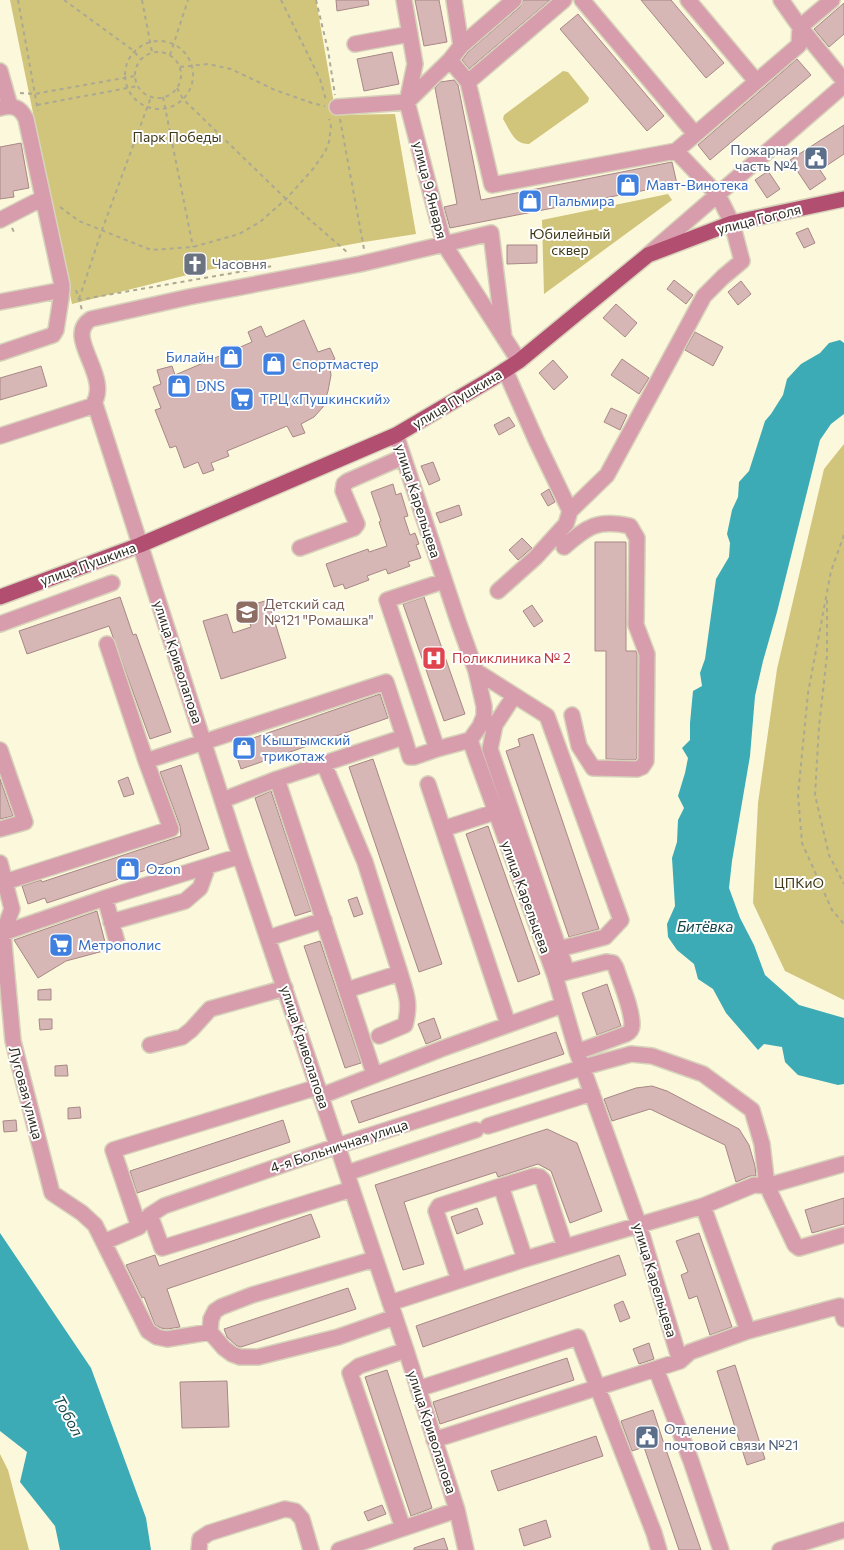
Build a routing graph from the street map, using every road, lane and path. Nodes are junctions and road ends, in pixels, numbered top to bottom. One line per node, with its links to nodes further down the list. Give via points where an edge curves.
1 (18, 0): 38 (path)
2 (64, 0): 21 (path)
3 (142, 0): 17 (path)
4 (188, 0): 18 (path)
5 (281, 0): 46 (path)
6 (316, 0): 46 (path, via 328,50)
7 (404, 0): 16 (street, улица 9 Января)
8 (454, 0): 20 (street)
9 (514, 0): 20 (street)
10 (564, 0): 33 (street)
11 (582, 0): 49 (street)
12 (688, 0): 31 (street)
13 (781, 0): 15 (street)
14 (832, 0): 15 (street)
15 (800, 27): 31 (street, via 799,45); 32 (street)
16 (410, 34): 19 (street); 43 (street, улица 9 Января, via 415,64)
17 (150, 42): 18 (path); 21 (path); 22 (path)
18 (174, 44): 23 (path); 26 (path, via 188,57)
19 (355, 44)
20 (461, 46): 25 (street)
21 (134, 51): 24 (path); 30 (path, via 128,59)
22 (152, 52): 23 (path); 24 (path)
23 (170, 55): 27 (path)
24 (140, 59): 29 (path)
25 (450, 60): 33 (street); 43 (street)
26 (192, 66): 27 (path); 41 (path, via 192,84); 46 (path, via 208,64 231,69 276,90)
27 (180, 68): 37 (path)
28 (0, 70): 42 (street)
29 (135, 76): 30 (path); 35 (path)
30 (124, 79): 36 (path); 38 (path)
31 (756, 81): 49 (street)
32 (844, 81)
33 (468, 82): 50 (street, via 492,185)
34 (844, 85): 51 (street, улица Пушкина)
35 (138, 86): 36 (path); 39 (path)
36 (127, 88): 44 (path); 45 (path, via 139,103)
37 (177, 88): 40 (path); 41 (path)
38 (34, 94): 42 (path); 44 (path)
39 (151, 97): 40 (path); 45 (path)
40 (163, 97): 47 (path)
41 (183, 99): 47 (path); 53 (path)
42 (5, 102): 52 (street, via 20,110 26,119)
43 (407, 102): 46 (street); 59 (street, улица 9 Января)
44 (37, 105): 48 (path)
45 (147, 107): 47 (path); 58 (path)
46 (332, 107): 53 (path, via 325,152); 62 (path)
47 (165, 108): 60 (path)
48 (38, 114)
49 (695, 134): 50 (street)
50 (676, 151): 51 (street)
51 (718, 195): 57 (street); 61 (street, улица Пушкина)
52 (43, 198): 56 (street); 64 (street)
53 (286, 199): 60 (path, via 260,222 239,234); 62 (path)
54 (844, 199): 57 (main road, улица Гоголя)
55 (57, 205): 58 (path, via 79,221)
56 (0, 220)
57 (732, 223): 61 (main road, улица Гоголя); 76 (street, via 742,261 704,296 608,475)
58 (102, 230): 60 (path, via 151,250); 63 (path, via 78,300)
59 (444, 244): 62 (street); 68 (street, улица 9 Января); 68 (street, via 491,234)
60 (194, 247)
61 (648, 255): 70 (main road, улица Пушкина)
62 (363, 262): 67 (street, via 91,319)
63 (280, 264)
64 (62, 290): 65 (street); 66 (street)
65 (0, 302)
66 (58, 320): 67 (street); 69 (street, via 50,337)
67 (82, 328): 72 (street, via 81,335 98,385)
68 (504, 338): 70 (street, улица 9 Января)
69 (0, 353)
70 (518, 361): 71 (main road, улица Пушкина)
71 (505, 370): 73 (main road, улица Пушкина); 76 (street)
72 (94, 404): 74 (street); 78 (street, улица Криволапова)
73 (396, 435): 75 (street, улица Карельцева); 78 (main road, улица Пушкина)
74 (0, 436)
75 (404, 457): 80 (street, via 344,484 343,490 357,524 354,528); 81 (street, улица Карельцева)
76 (570, 511): 83 (street, via 566,524 536,558)
77 (844, 535): 84 (path, via 831,571)
78 (140, 545): 85 (main road, улица Пушкина); 94 (street, улица Криволапова)
79 (564, 547): 90 (street, via 595,525 614,523 630,526 637,538 636,626 647,654 646,761 642,767 593,768 579,746)
80 (300, 548)
81 (444, 581): 88 (street, улица Карельцева); 95 (street, via 387,600)
82 (112, 583): 86 (street)
83 (498, 591)
84 (827, 595): 109 (path, via 827,654 814,795 829,855); 113 (path, via 808,693 798,795 802,843 832,910)
85 (0, 597)
86 (0, 624)
87 (106, 644): 97 (street)
88 (476, 671): 89 (street); 91 (street, улица Карельцева)
89 (514, 696): 91 (street); 117 (street, via 547,716 621,920 605,937)
90 (572, 715)
91 (488, 726): 93 (street, улица Карельцева); 117 (street, via 490,749)
92 (404, 737): 94 (street, via 386,682); 95 (street, via 410,757); 98 (street)
93 (470, 740): 95 (street); 102 (street, улица Карельцева)
94 (203, 742): 97 (street); 101 (street, улица Криволапова)
95 (437, 749)
96 (0, 750): 104 (street, via 25,822)
97 (146, 761): 108 (street, via 171,829)
98 (324, 764): 99 (street); 118 (street, via 365,862)
99 (277, 779): 101 (street); 111 (street)
100 (428, 784): 103 (street)
101 (223, 800): 105 (street, улица Криволапова)
102 (495, 812): 103 (street); 119 (street, улица Карельцева)
103 (443, 828): 123 (street)
104 (0, 829)
105 (240, 856): 107 (street); 115 (street, улица Криволапова)
106 (0, 863): 108 (street, Луговая улица)
107 (208, 866): 110 (street); 112 (street, via 200,888 185,901)
108 (5, 882): 114 (street, Луговая улица, via 12,909)
109 (844, 884)
110 (105, 898): 112 (street); 114 (street)
111 (324, 920): 115 (street); 121 (street)
112 (111, 922): 116 (street)
113 (844, 924)
114 (4, 925): 142 (street, Луговая улица, via 13,1041 52,1193 95,1225)
115 (268, 938): 120 (street, улица Криволапова)
116 (117, 942)
117 (560, 949): 119 (street)
118 (400, 973): 121 (street); 124 (street, via 408,998 405,1025)
119 (561, 974): 122 (street, улица Карельцева); 126 (street, via 606,962 613,964 632,1026 626,1034)
120 (285, 988): 125 (street, via 210,1009 182,1037); 129 (street, улица Криволапова)
121 (347, 990): 128 (street)
122 (563, 1005): 123 (street); 126 (street, улица Карельцева)
123 (508, 1024): 128 (street)
124 (379, 1036)
125 (150, 1045)
126 (577, 1052): 127 (street, улица Карельцева)
127 (584, 1067): 130 (street, улица Карельцева); 131 (street, 4-я Больничная улица); 135 (street, 4-я Больничная улица, via 631,1054 652,1056 703,1074 752,1110 762,1144)
128 (374, 1074): 129 (street)
129 (319, 1091): 131 (street, улица Криволапова); 140 (street, via 113,1150)
130 (592, 1093): 133 (street); 139 (street, улица Карельцева)
131 (338, 1146): 133 (street, улица Криволапова); 138 (street, 4-я Больничная улица, via 164,1206)
132 (844, 1164): 135 (street)
133 (347, 1173): 136 (street, улица Криволапова)
134 (500, 1186): 143 (street, via 540,1177); 145 (street); 146 (street, via 437,1208)
135 (767, 1186): 137 (street, via 754,1185); 141 (street, 4-я Больничная улица, via 799,1248)
136 (352, 1189): 138 (street, via 162,1248); 144 (street, улица Криволапова)
137 (703, 1206): 139 (street); 149 (street)
138 (150, 1215): 140 (street, 4-я Больничная улица)
139 (639, 1224): 143 (street); 152 (street, улица Карельцева)
140 (139, 1227): 142 (street, 4-я Больничная улица)
141 (844, 1235)
142 (104, 1242): 150 (street, Луговая улица, via 148,1331 167,1339)
143 (565, 1247): 145 (street)
144 (376, 1259): 147 (street, улица Криволапова); 150 (street, via 221,1307 215,1310 211,1319)
145 (525, 1259): 146 (street)
146 (459, 1280): 147 (street)
147 (392, 1310): 150 (street, via 338,1337 258,1357 232,1354); 151 (street, улица Криволапова)
148 (844, 1319): 149 (street, via 840,1306)
149 (748, 1331): 152 (street, via 690,1352)
150 (210, 1332)
151 (406, 1350): 155 (street, улица Криволапова); 158 (street, via 359,1366 350,1374)
152 (680, 1361): 153 (street)
153 (656, 1369): 154 (street); 165 (street)
154 (598, 1387): 155 (street, via 580,1339 576,1337); 156 (street); 164 (street)
155 (418, 1389): 156 (street, улица Криволапова)
156 (434, 1440): 157 (street, улица Криволапова)
157 (457, 1510): 158 (street); 163 (street, улица Криволапова)
158 (403, 1528): 162 (street)
159 (844, 1530): 166 (street)
160 (199, 1550): 161 (street, via 200,1539 210,1533 285,1509 295,1511 302,1520)
161 (311, 1550)
162 (339, 1550)
163 (466, 1550)
164 (659, 1550)
165 (721, 1550)
166 (780, 1550)

